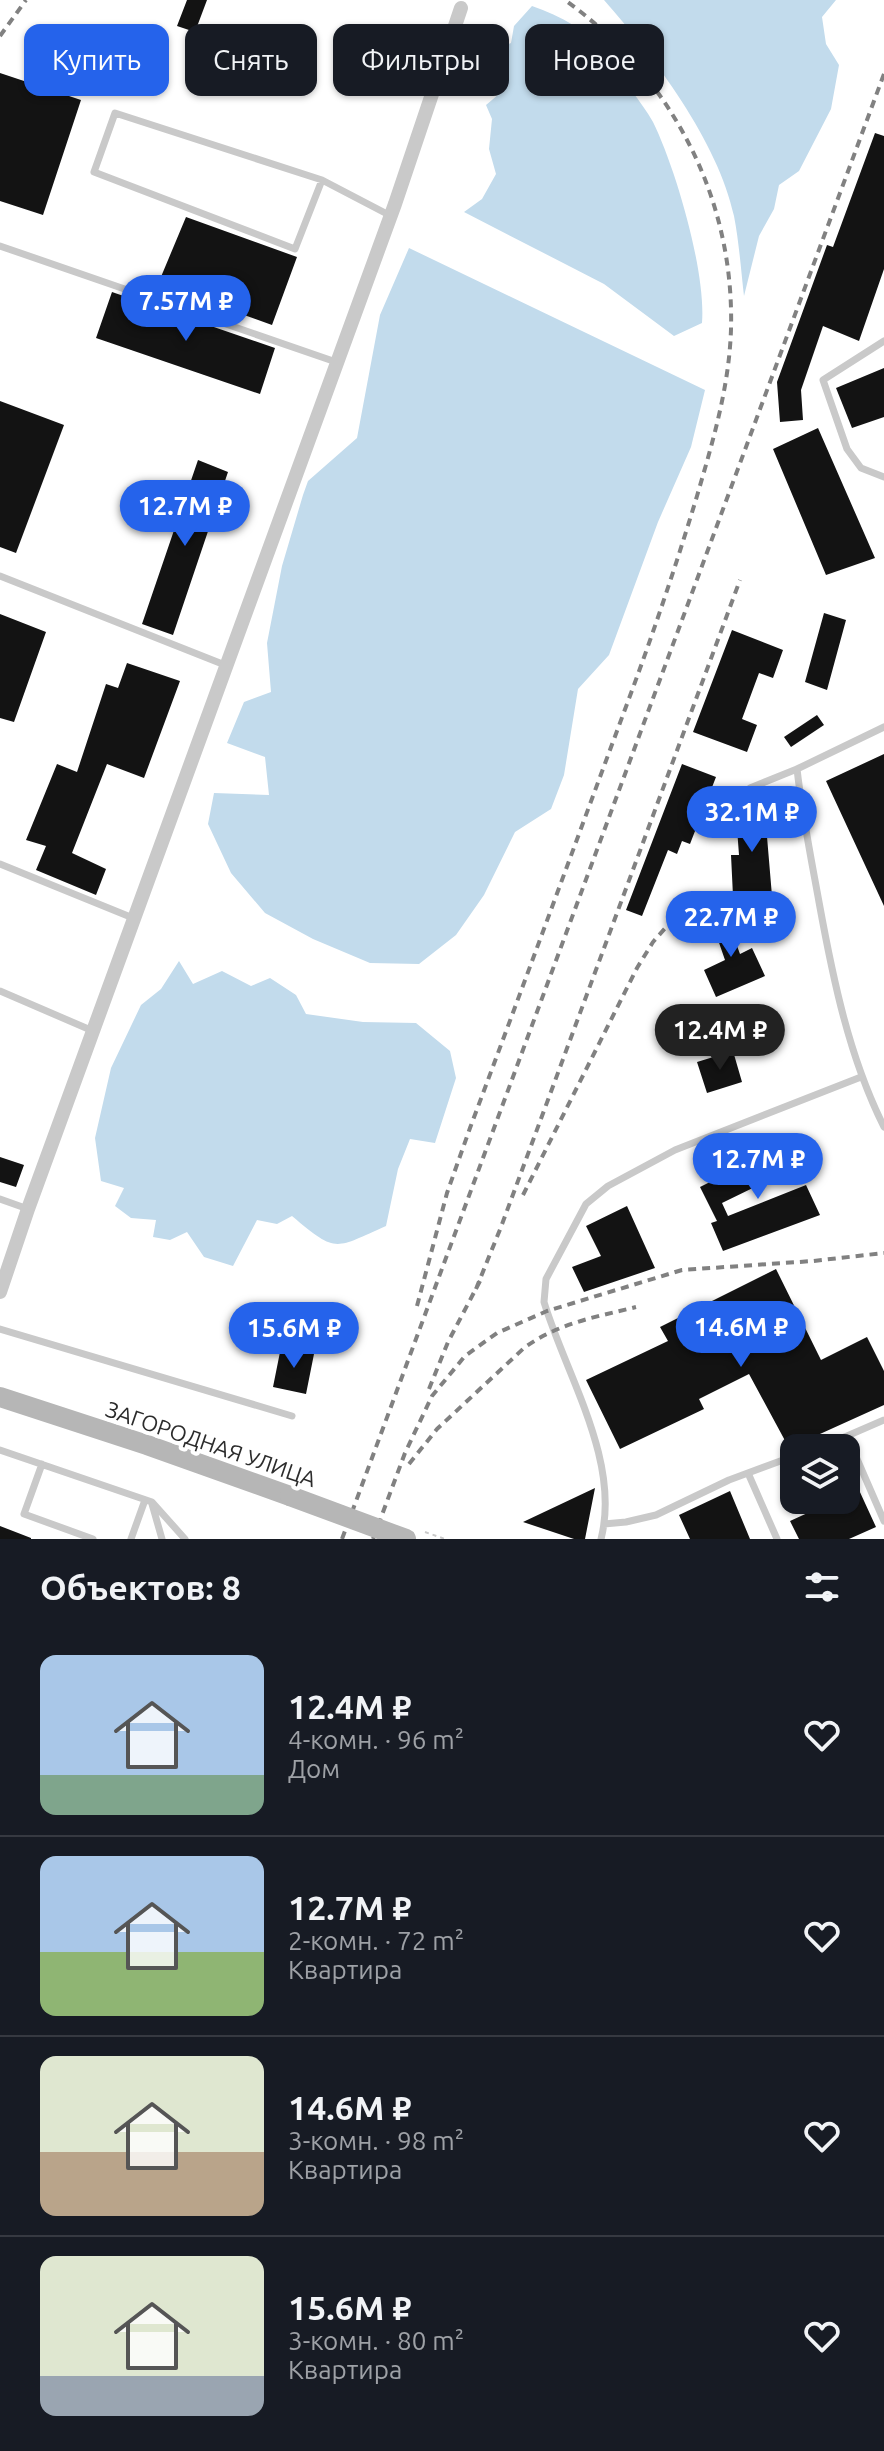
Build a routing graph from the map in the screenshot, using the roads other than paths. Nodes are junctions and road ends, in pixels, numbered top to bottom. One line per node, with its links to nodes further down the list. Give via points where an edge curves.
1 (461, 8): 3 (street)
2 (322, 180): 2 (lane, via 115,113 94,172 295,249); 3 (lane)
3 (391, 216): 6 (street)
4 (0, 246): 6 (lane)
5 (884, 341): 7 (lane, via 823,380 847,449 861,468)
6 (336, 362): 9 (street)
7 (884, 477)
8 (0, 576): 9 (lane)
9 (225, 665): 14 (street)
10 (884, 727): 11 (lane)
11 (797, 769): 12 (lane); 17 (lane, via 823,924)
12 (750, 788)
13 (0, 864): 14 (lane)
14 (133, 918): 16 (street)
15 (0, 991): 16 (lane)
16 (93, 1031): 20 (street)
17 (861, 1077): 18 (lane); 34 (lane, via 675,1150 586,1204 546,1279 544,1302 597,1444)
18 (884, 1127)
19 (0, 1199): 20 (lane)
20 (28, 1209): 21 (street)
21 (0, 1292)
22 (0, 1329): 24 (lane)
23 (0, 1397): 35 (main road, ЗАГОРОДНАЯ УЛИЦА, bridge)
24 (292, 1416)
25 (884, 1420): 26 (lane)
26 (852, 1434)
27 (0, 1450): 29 (lane)
28 (780, 1461): 31 (lane)
29 (42, 1464): 32 (lane); 36 (lane, via 24,1514)
30 (860, 1466): 33 (lane)
31 (748, 1473): 34 (lane, via 656,1515); 41 (lane)
32 (148, 1501): 37 (lane); 38 (lane); 39 (lane)
33 (884, 1521)
34 (604, 1524): 40 (lane)
35 (415, 1535)
36 (93, 1539)
37 (131, 1539)
38 (162, 1539)
39 (185, 1539)
40 (601, 1539)
41 (777, 1539)

